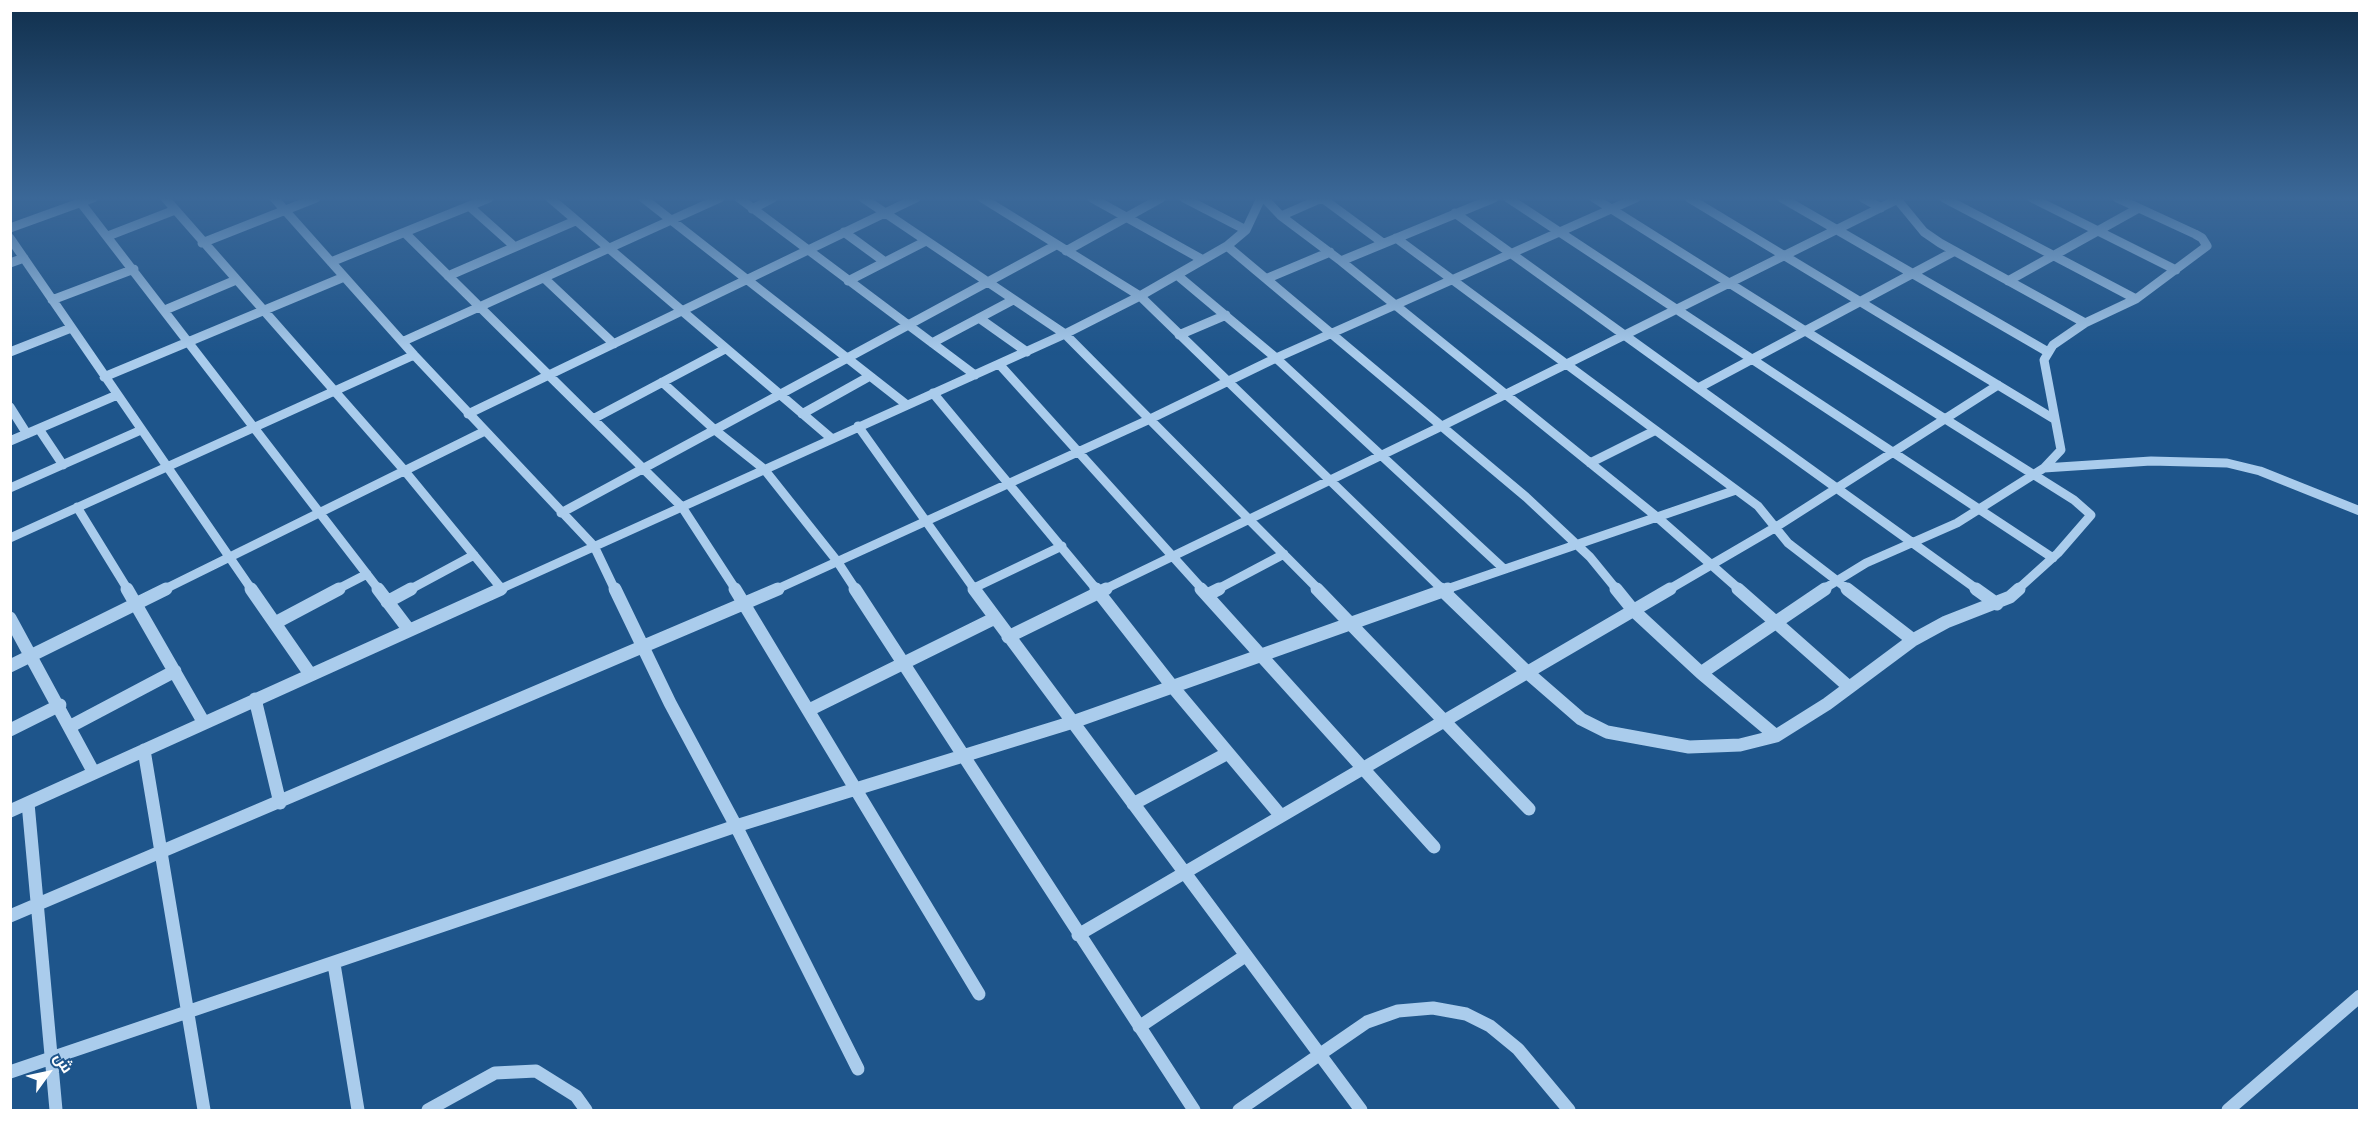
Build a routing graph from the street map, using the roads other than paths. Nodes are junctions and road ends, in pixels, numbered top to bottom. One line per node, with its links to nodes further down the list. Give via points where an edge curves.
1 (19, 250): 38 (street)
2 (119, 250): 44 (street)
3 (209, 250): 52 (street)
4 (321, 250): 41 (street)
5 (361, 250): 41 (street)
6 (422, 250): 48 (street)
7 (507, 250): 48 (street)
8 (604, 250): 50 (street)
9 (609, 250): 69 (street)
10 (709, 250): 53 (street)
11 (869, 250): 42 (street)
12 (908, 250): 42 (street)
13 (940, 250): 57 (street)
14 (1046, 250): 57 (street)
15 (1185, 250): 39 (street)
16 (1220, 250): 39 (street)
17 (1233, 250): 51 (street)
18 (1366, 250): 40 (street)
19 (1412, 250): 55 (street)
20 (1508, 250): 35 (street)
21 (1522, 250): 35 (street)
22 (1585, 250): 68 (street)
23 (1677, 250): 58 (street)
24 (1776, 250): 36 (street)
25 (1797, 250): 36 (street)
26 (1873, 250): 46 (street)
27 (2042, 250): 37 (street)
28 (2063, 250): 37 (street)
29 (2136, 250): 45 (street)
30 (2204, 250): 45 (street)
31 (807, 251): 53 (street); 54 (street)
32 (1066, 251): 59 (street)
33 (1330, 252): 40 (street); 51 (street)
34 (1953, 252): 46 (street); 56 (street)
35 (1513, 254): 55 (street); 79 (street)
36 (1786, 256): 58 (street); 63 (street)
37 (2053, 256): 56 (street); 60 (street)
38 (24, 258): 43 (street); 61 (street)
39 (1203, 260): 47 (street)
40 (1341, 261): 64 (street)
41 (331, 262): 49 (street)
42 (885, 262): 54 (street)
43 (10, 263)
44 (134, 269): 61 (street); 66 (street)
45 (2176, 270): 60 (street)
46 (1914, 274): 63 (street); 87 (street)
47 (1177, 275): 59 (street); 70 (street)
48 (448, 276): 65 (street)
49 (344, 277): 67 (street); 81 (street)
50 (544, 278): 65 (street); 83 (street)
51 (1268, 278): 75 (street)
52 (236, 280): 66 (street); 67 (street)
53 (747, 280): 69 (street); 89 (street)
54 (848, 281): 73 (street)
55 (1451, 281): 64 (street); 93 (street)
56 (2008, 281): 72 (street)
57 (986, 282): 62 (street); 73 (street)
58 (1731, 284): 68 (street); 76 (street)
59 (1140, 296): 77 (street); 78 (street)
60 (2136, 298): 72 (street)
61 (52, 300): 74 (street)
62 (1013, 300): 71 (street); 77 (street)
63 (1860, 302): 76 (street); 100 (street)
64 (1396, 304): 75 (street); 106 (street)
65 (479, 308): 81 (street); 94 (street)
66 (165, 309): 80 (street)
67 (263, 310): 80 (street); 102 (street)
68 (1675, 310): 79 (street); 91 (street)
69 (683, 311): 83 (street); 84 (street)
70 (1226, 315): 78 (street); 90 (street)
71 (979, 318): 82 (street); 85 (street)
72 (2085, 323): 87 (street)
73 (907, 325): 82 (street); 89 (street)
74 (71, 328): 86 (street); 97 (street)
75 (1333, 332): 90 (street); 115 (street)
76 (1804, 332): 91 (street); 112 (street)
77 (1065, 334): 85 (street); 114 (street)
78 (1179, 335): 98 (street)
79 (1627, 335): 93 (street); 101 (street)
80 (189, 341): 97 (street); 117 (street)
81 (404, 342): 88 (street)
82 (932, 343): 95 (street)
83 (614, 344): 94 (street)
84 (725, 350): 99 (street); 105 (street)
85 (1027, 351): 92 (street)
86 (10, 352)
87 (2048, 352): 113 (street, via 2044,360)
88 (414, 355): 102 (street); 109 (street)
89 (847, 357): 96 (street); 105 (street)
90 (1276, 358): 98 (street); 128 (street)
91 (1750, 360): 101 (street); 127 (street)
92 (999, 364): 95 (street); 126 (street)
93 (1565, 365): 106 (street); 122 (street)
94 (548, 375): 109 (street); 111 (street)
95 (975, 375): 103 (street)
96 (870, 376): 107 (street); 110 (street)
97 (104, 377): 104 (street)
98 (1229, 381): 114 (street); 137 (street)
99 (662, 382): 111 (street); 120 (street)
100 (1998, 385): 112 (street); 113 (street)
101 (1700, 387): 140 (street)
102 (333, 392): 117 (street); 134 (street)
103 (933, 393): 107 (street); 138 (street)
104 (117, 395): 118 (street); 119 (street)
105 (780, 395): 110 (street); 120 (street)
106 (1506, 395): 115 (street); 129 (street)
107 (907, 405): 116 (street)
108 (10, 407): 123 (street)
109 (468, 414): 121 (street)
110 (802, 414): 124 (street)
111 (593, 418): 135 (street)
112 (1942, 418): 127 (street); 136 (street)
113 (2054, 419): 132 (street, via 2062,446)
114 (1148, 420): 126 (street); 149 (street)
115 (1444, 425): 128 (street); 154 (street)
116 (858, 426): 124 (street); 150 (street)
117 (254, 428): 131 (street); 146 (street)
118 (39, 429): 123 (street); 130 (street)
119 (141, 430): 130 (street); 131 (street)
120 (715, 430): 133 (street); 135 (street)
121 (485, 431): 134 (street); 147 (street)
122 (1654, 431): 129 (street); 141 (street)
123 (27, 434): 125 (street)
124 (831, 438): 133 (street)
125 (10, 441)
126 (1079, 451): 138 (street); 159 (street)
127 (1892, 452): 140 (street); 144 (street)
128 (1382, 454): 137 (street); 164 (street)
129 (1590, 463): 148 (street)
130 (63, 465): 139 (street)
131 (166, 467): 142 (street); 160 (street)
132 (2044, 468): 136 (street); 145 (street, via 2151,461 2227,463 2260,471)
133 (764, 469): 143 (street); 162 (street)
134 (404, 470): 146 (street); 158 (street)
135 (642, 470): 143 (street); 147 (street)
136 (2034, 475): 144 (street); 161 (street, via 2092,513)
137 (1328, 479): 149 (street); 169 (street)
138 (1009, 483): 150 (street); 156 (street)
139 (10, 488)
140 (1839, 488): 151 (street); 153 (street)
141 (1736, 490): 148 (street); 151 (street)
142 (77, 507): 152 (street); 173 (street)
143 (682, 507): 155 (street); 174 (street)
144 (1980, 510): 153 (street); 161 (street)
145 (2360, 511)
146 (321, 512): 160 (street); 165 (street)
147 (561, 513): 155 (street)
148 (1657, 517): 154 (street); 163 (street)
149 (1249, 518): 157 (street); 159 (street)
150 (925, 520): 162 (street); 168 (street)
151 (1776, 527): 163 (street); 166 (street, via 1788,543)
152 (10, 538)
153 (1913, 542): 166 (street); 175 (street)
154 (1578, 544): 164 (street); 176 (street)
155 (594, 546): 167 (street); 185 (street)
156 (1062, 546): 168 (street); 170 (street)
157 (1284, 554): 171 (street); 180 (street)
158 (474, 555): 167 (street); 172 (street)
159 (1174, 555): 170 (street); 171 (street)
160 (228, 557): 173 (street); 179 (street)
161 (2053, 558): 175 (street, via 2024,586)
162 (837, 561): 174 (street); 188 (street)
163 (1712, 564): 176 (street); 181 (street)
164 (1504, 569): 169 (street)
165 (368, 574): 172 (street); 179 (street)
166 (1836, 581): 181 (street); 184 (street)
167 (501, 588): 182 (street)
168 (974, 588): 178 (street)
169 (1443, 591): 180 (street); 191 (street)
170 (1100, 594): 183 (street); 194 (street)
171 (1209, 594): 186 (street)
172 (387, 602): 182 (street)
173 (136, 603): 187 (street); 190 (street)
174 (745, 604): 185 (street); 198 (street)
175 (1997, 604): 184 (street, via 1946,622)
176 (1633, 610): 191 (street); 192 (street)
177 (10, 618): 187 (street)
178 (995, 618): 183 (street); 188 (street)
179 (275, 623): 193 (street)
180 (1349, 623): 186 (street); 201 (street)
181 (1777, 623): 192 (street); 195 (street)
182 (409, 630): 193 (street)
183 (1008, 637): 199 (street)
184 (1913, 640): 195 (street)
185 (645, 648): 212 (street); 217 (street)
186 (1262, 655): 194 (street); 208 (street)
187 (32, 656): 189 (street); 197 (street)
188 (903, 662): 198 (street); 207 (street)
189 (10, 666)
190 (175, 671): 200 (street); 202 (street)
191 (1528, 673): 201 (street); 204 (street, via 1581,719 1607,732 1689,747 1740,745)
192 (1701, 673): 204 (street)
193 (310, 674): 196 (street)
194 (1172, 686): 199 (street); 206 (street)
195 (1850, 687): 204 (street)
196 (255, 699): 200 (street); 212 (street)
197 (60, 705): 202 (street); 203 (street)
198 (809, 710): 210 (street)
199 (1073, 722): 207 (street); 213 (street)
200 (204, 723): 205 (street)
201 (1443, 723): 208 (street); 214 (street)
202 (71, 726): 209 (street)
203 (10, 730)
204 (1776, 736)
205 (144, 750): 209 (street); 219 (street)
206 (1228, 753): 213 (street); 216 (street)
207 (965, 757): 210 (street); 223 (street)
208 (1363, 768): 216 (street); 218 (street)
209 (94, 773): 211 (street)
210 (857, 790): 217 (street); 226 (street)
211 (28, 803): 215 (street); 221 (street)
212 (280, 803): 219 (street)
213 (1133, 804): 220 (street)
214 (1529, 809)
215 (10, 811)
216 (1281, 816): 220 (street)
217 (736, 826): 225 (street); 232 (street)
218 (1434, 847)
219 (162, 852): 221 (street); 228 (street)
220 (1183, 873): 223 (street); 224 (street)
221 (36, 905): 222 (street); 231 (street)
222 (10, 916)
223 (1078, 935): 229 (street)
224 (1245, 956): 229 (street); 230 (street)
225 (334, 964): 228 (street); 236 (street)
226 (979, 994)
227 (2360, 996): 243 (street)
228 (189, 1013): 231 (street); 235 (street)
229 (1138, 1027): 239 (street)
230 (1320, 1053): 240 (street); 241 (street); 242 (street, via 1367,1022 1398,1011 1433,1008 1466,1014 1490,1026 1518,1049)
231 (52, 1058): 233 (street); 234 (street)
232 (858, 1069)
233 (10, 1072)
234 (56, 1110)
235 (204, 1110)
236 (358, 1110)
237 (428, 1110): 238 (street, via 495,1073 536,1071 576,1096)
238 (586, 1110)
239 (1194, 1110)
240 (1239, 1110)
241 (1361, 1110)
242 (1567, 1110)
243 (2228, 1110)

